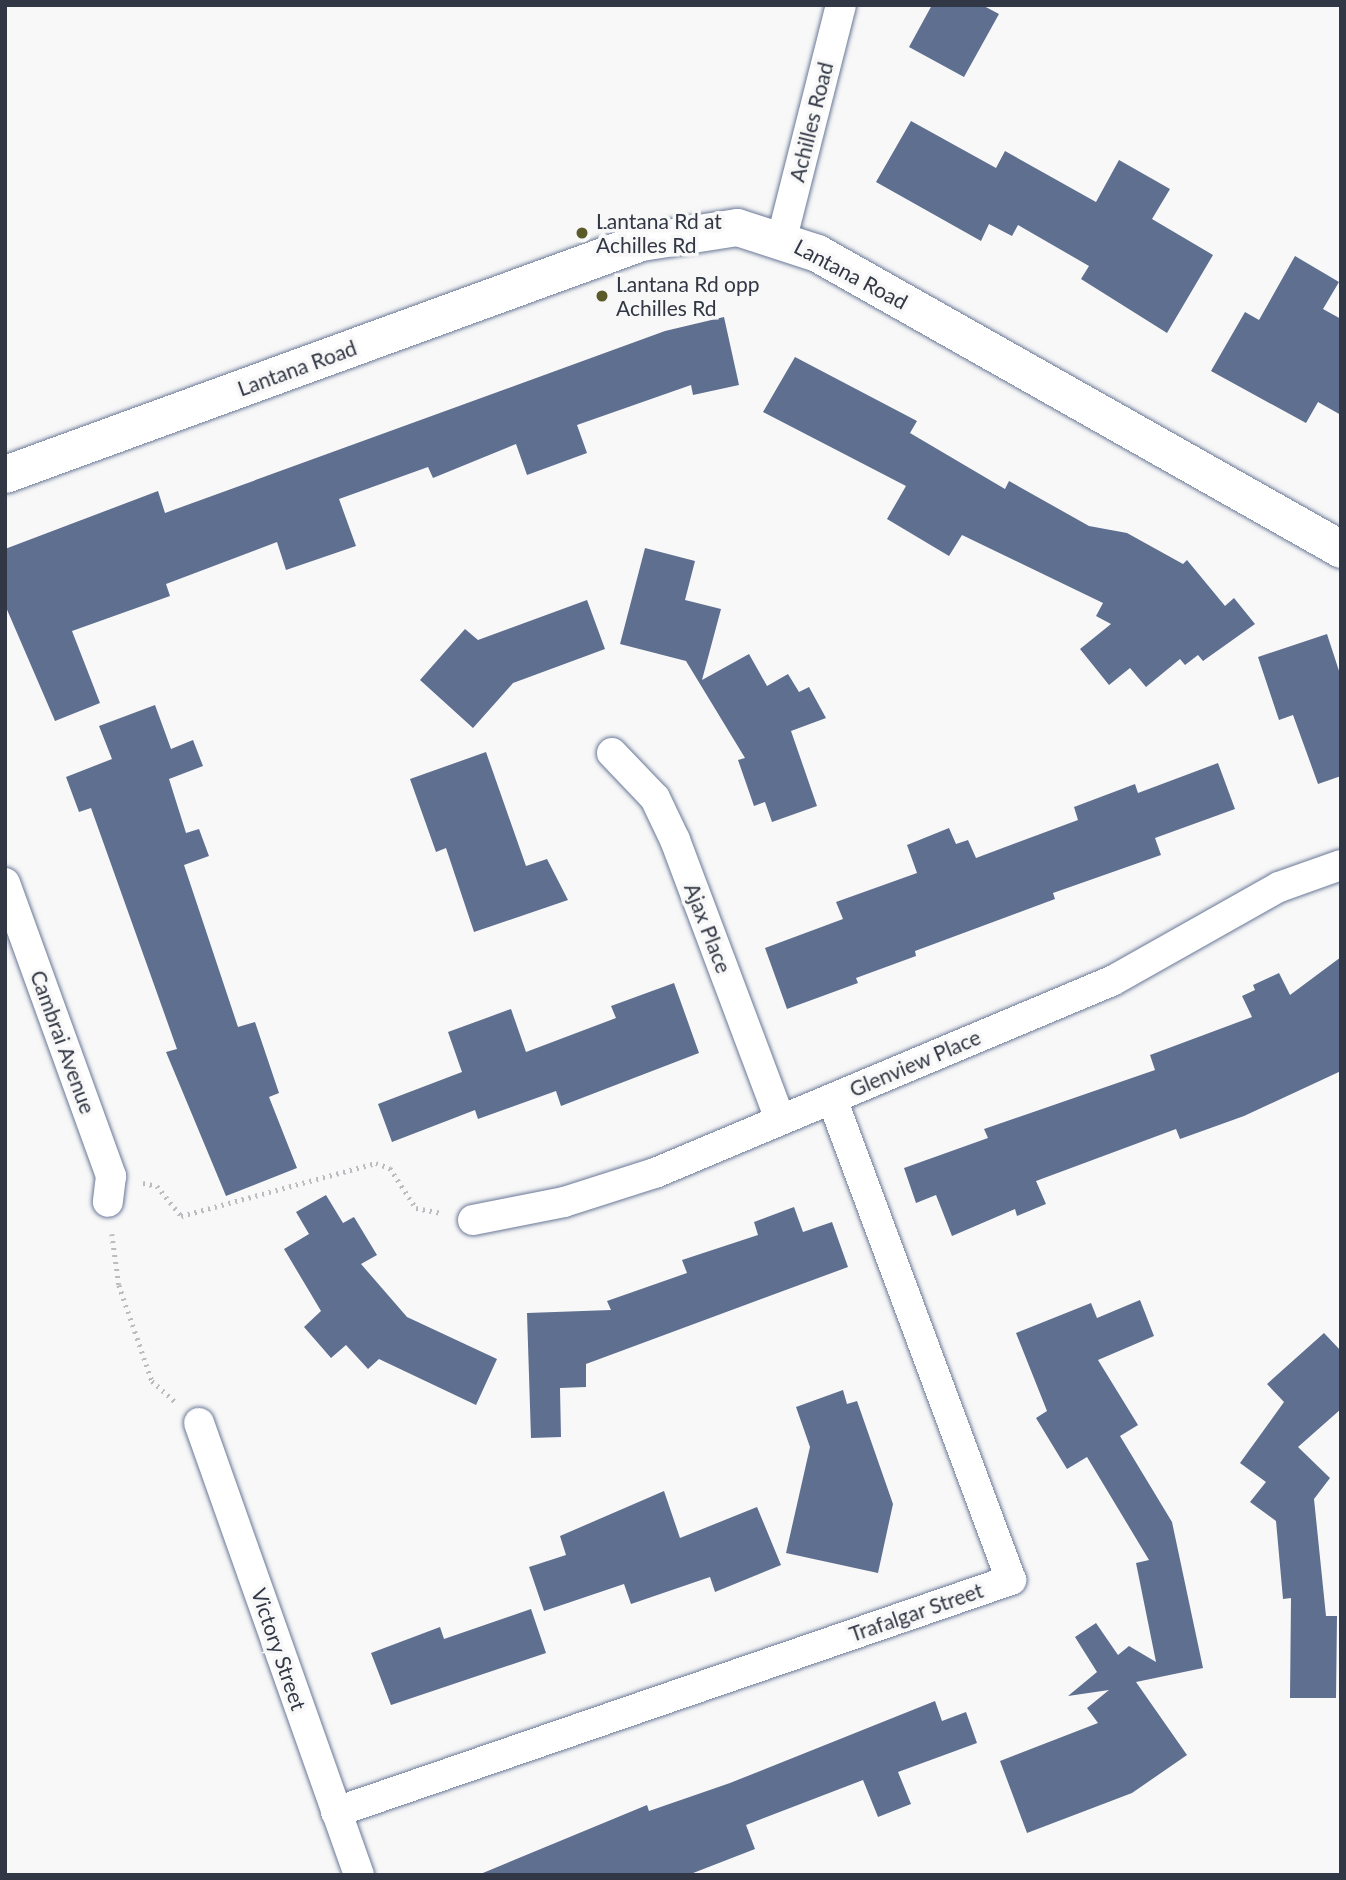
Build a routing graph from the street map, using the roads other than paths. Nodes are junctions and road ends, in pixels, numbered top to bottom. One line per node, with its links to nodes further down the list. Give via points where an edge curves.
1 (841, 5): 2 (street, Achilles Road)
2 (782, 238): 3 (street, Lantana Road, via 710,227 641,242); 4 (street, Lantana Road)
3 (5, 474)
4 (1341, 549)
5 (612, 752): 9 (street, Ajax Place, via 655,798 675,840)
6 (1341, 865): 8 (street, Glenview Place, via 1279,887 1112,981)
7 (5, 883): 10 (street, Cambrai Avenue)
8 (832, 1099): 9 (street, Glenview Place); 13 (street, Trafalgar Street, via 1012,1580)
9 (780, 1119): 11 (street, Glenview Place, via 654,1173)
10 (109, 1189)
11 (482, 1219)
12 (199, 1423): 13 (street, Victory Street)
13 (336, 1812): 14 (street, Victory Street)
14 (359, 1875)

